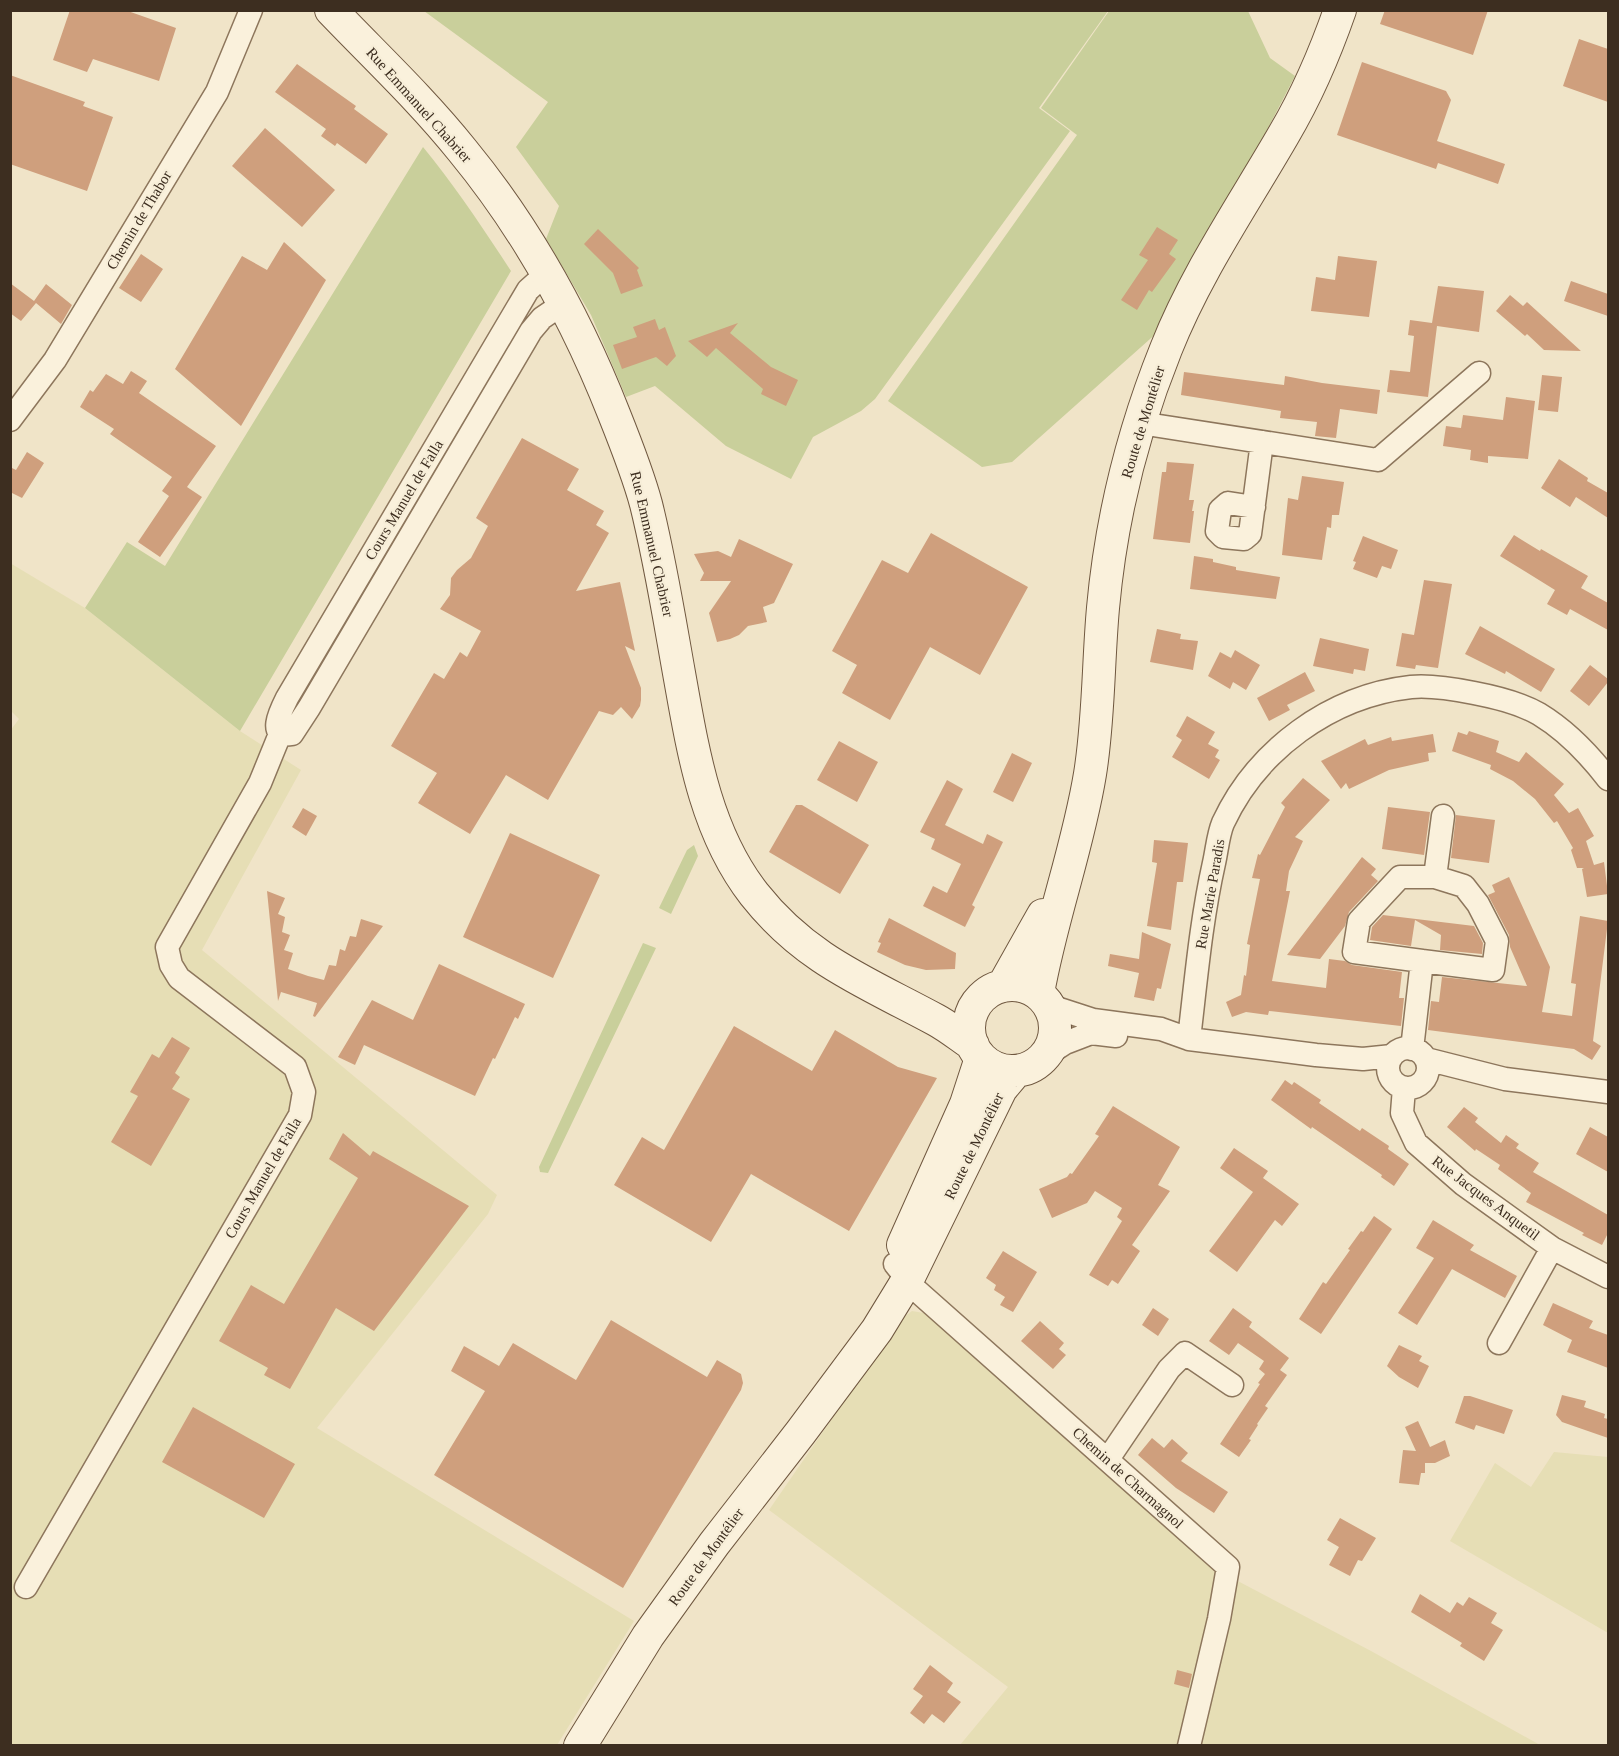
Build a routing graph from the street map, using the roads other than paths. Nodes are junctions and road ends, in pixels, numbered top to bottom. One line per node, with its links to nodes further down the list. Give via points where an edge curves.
1 (251, 10): 7 (street, Chemin de Thabor, via 217,92 55,360)
2 (331, 10): 4 (main road, Rue Emmanuel Chabrier, via 463,150)
3 (1340, 10): 8 (main road, Route de Montélier, via 1286,131 1197,279 1166,349)
4 (547, 273): 5 (main road, Rue Emmanuel Chabrier); 11 (street, Cours Manuel de Falla, via 528,290 287,698 277,722)
5 (564, 303): 11 (street, Cours Manuel de Falla, via 531,331 309,708 292,734); 18 (main road, Rue Emmanuel Chabrier, via 609,400 645,501 695,757 725,850 754,894 796,940)
6 (1479, 373): 9 (street, via 1378,460)
7 (10, 420)
8 (1140, 423): 9 (street); 14 (main road, Route de Montélier, via 1110,546 1090,772 1078,835)
9 (1262, 442): 10 (street)
10 (1254, 507)
11 (280, 734): 33 (street, Cours Manuel de Falla, via 260,783 167,947 179,978 295,1067 304,1092 300,1115)
12 (1608, 778): 21 (street, Rue Marie Paradis, via 1566,733 1537,713 1495,697 1412,687 1374,695 1325,713 1280,746 1247,783 1223,824 1208,887)
13 (1443, 816): 15 (street)
14 (1066, 872): 17 (main road, Route de Montélier); 19 (main road, Route de Montélier, via 1043,965)
15 (1435, 877): 16 (street, via 1400,877 1359,921 1354,952); 16 (street, via 1464,886 1478,904 1497,941 1493,970)
16 (1422, 961): 24 (street, Rue Jacques Anquetil)
17 (1003, 986): 19 (main road, via 1027,987); 20 (main road, Route de Montélier, via 984,995)
18 (877, 989): 20 (main road, Rue Emmanuel Chabrier, via 911,998); 22 (main road, Rue Emmanuel Chabrier, via 939,1021)
19 (1044, 1000): 21 (street, via 1092,1020 1161,1029); 23 (main road, Route de Montélier, via 1054,1018 1055,1032)
20 (977, 1004): 22 (main road, Route de Montélier, via 970,1024)
21 (1189, 1039): 23 (street, via 1159,1041 1091,1033 1065,1042); 24 (street)
22 (977, 1052): 25 (main road, Route de Montélier, via 997,1068); 28 (main road, Route de Montélier, via 966,1104)
23 (1045, 1056): 25 (main road, Route de Montélier, via 1027,1069)
24 (1408, 1068): 26 (street, via 1456,1078 1505,1079); 27 (street, Rue Jacques Anquetil, via 1402,1113 1416,1143 1463,1184)
25 (1016, 1071): 28 (main road, Route de Montélier, via 1001,1089)
26 (1608, 1092)
27 (1552, 1248): 29 (street, Rue Jacques Anquetil); 30 (street)
28 (901, 1273): 32 (street, Chemin de Charmagnol); 34 (main road, Route de Montélier, via 842,1376 648,1636)
29 (1608, 1277)
30 (1499, 1343)
31 (1232, 1385): 32 (street, via 1185,1353 1169,1369)
32 (1108, 1460): 35 (street, Chemin de Charmagnol, via 1228,1566)
33 (26, 1587)
34 (580, 1746)
35 (1189, 1746)

